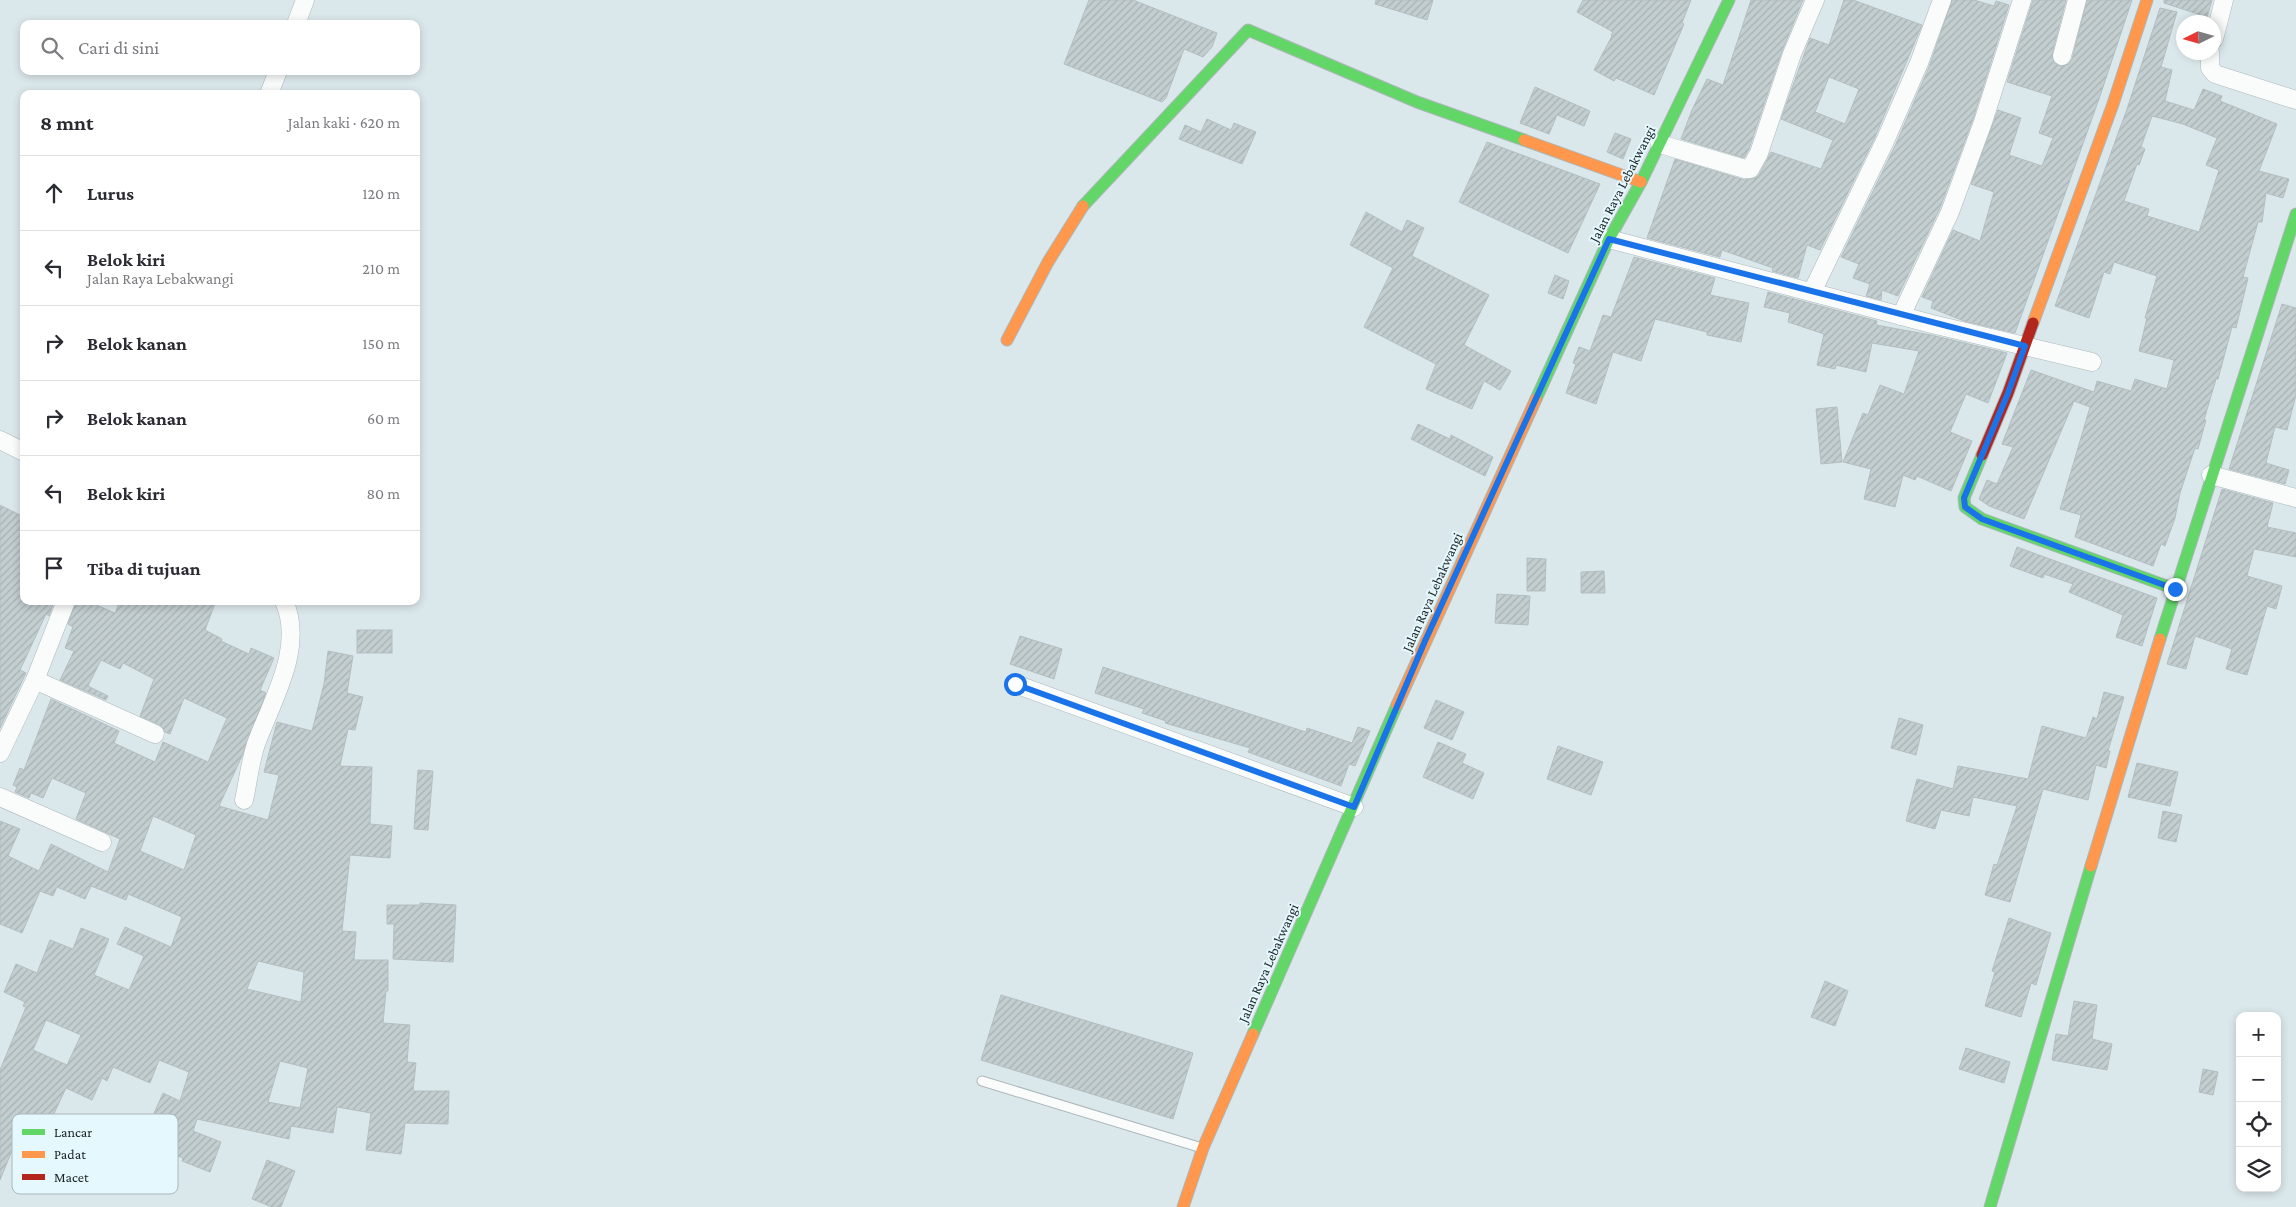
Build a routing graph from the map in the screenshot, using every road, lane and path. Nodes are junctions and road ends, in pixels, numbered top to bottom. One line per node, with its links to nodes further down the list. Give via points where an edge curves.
1 (305, 0): 10 (street)
2 (1729, 0): 16 (street, Jalan Raya Lebakwangi)
3 (1815, 0): 16 (street, via 1792,54 1754,166 1745,170)
4 (1942, 0): 20 (street, via 1885,141)
5 (2022, 0): 21 (street, via 1950,212)
6 (2077, 0): 11 (street)
7 (2147, 0): 23 (street, via 2113,104)
8 (2224, 0): 9 (street)
9 (2220, 15)
10 (298, 20)
11 (2062, 56)
12 (2210, 60): 15 (street, via 2210,68 2215,74)
13 (276, 75): 14 (street)
14 (271, 90)
15 (2296, 100)
16 (1660, 144): 17 (street, Jalan Raya Lebakwangi)
17 (1641, 182): 19 (street, Jalan Raya Lebakwangi); 22 (street, via 1417,102 1248,30 1081,208)
18 (2296, 214): 27 (street)
19 (1609, 239): 20 (street); 38 (street, Jalan Raya Lebakwangi, via 1425,641)
20 (1812, 292): 21 (street)
21 (1901, 316): 23 (street)
22 (1007, 340)
23 (2025, 346): 24 (street); 29 (street, via 1964,498 1965,507 1982,519)
24 (2092, 362)
25 (0, 440): 26 (street)
26 (20, 450)
27 (2211, 475): 28 (street); 29 (street)
28 (2296, 498)
29 (2175, 589): 43 (street)
30 (64, 605): 32 (street)
31 (285, 605): 37 (street, via 290,625 289,663 256,746)
32 (35, 680): 34 (street); 35 (street)
33 (1015, 684): 38 (street)
34 (154, 734)
35 (0, 753)
36 (0, 797): 39 (street)
37 (244, 800)
38 (1354, 807): 41 (street, Jalan Raya Lebakwangi)
39 (102, 842)
40 (982, 1081): 41 (lane)
41 (1203, 1148): 42 (street, Jalan Raya Lebakwangi)
42 (1184, 1207)
43 (1990, 1207)

